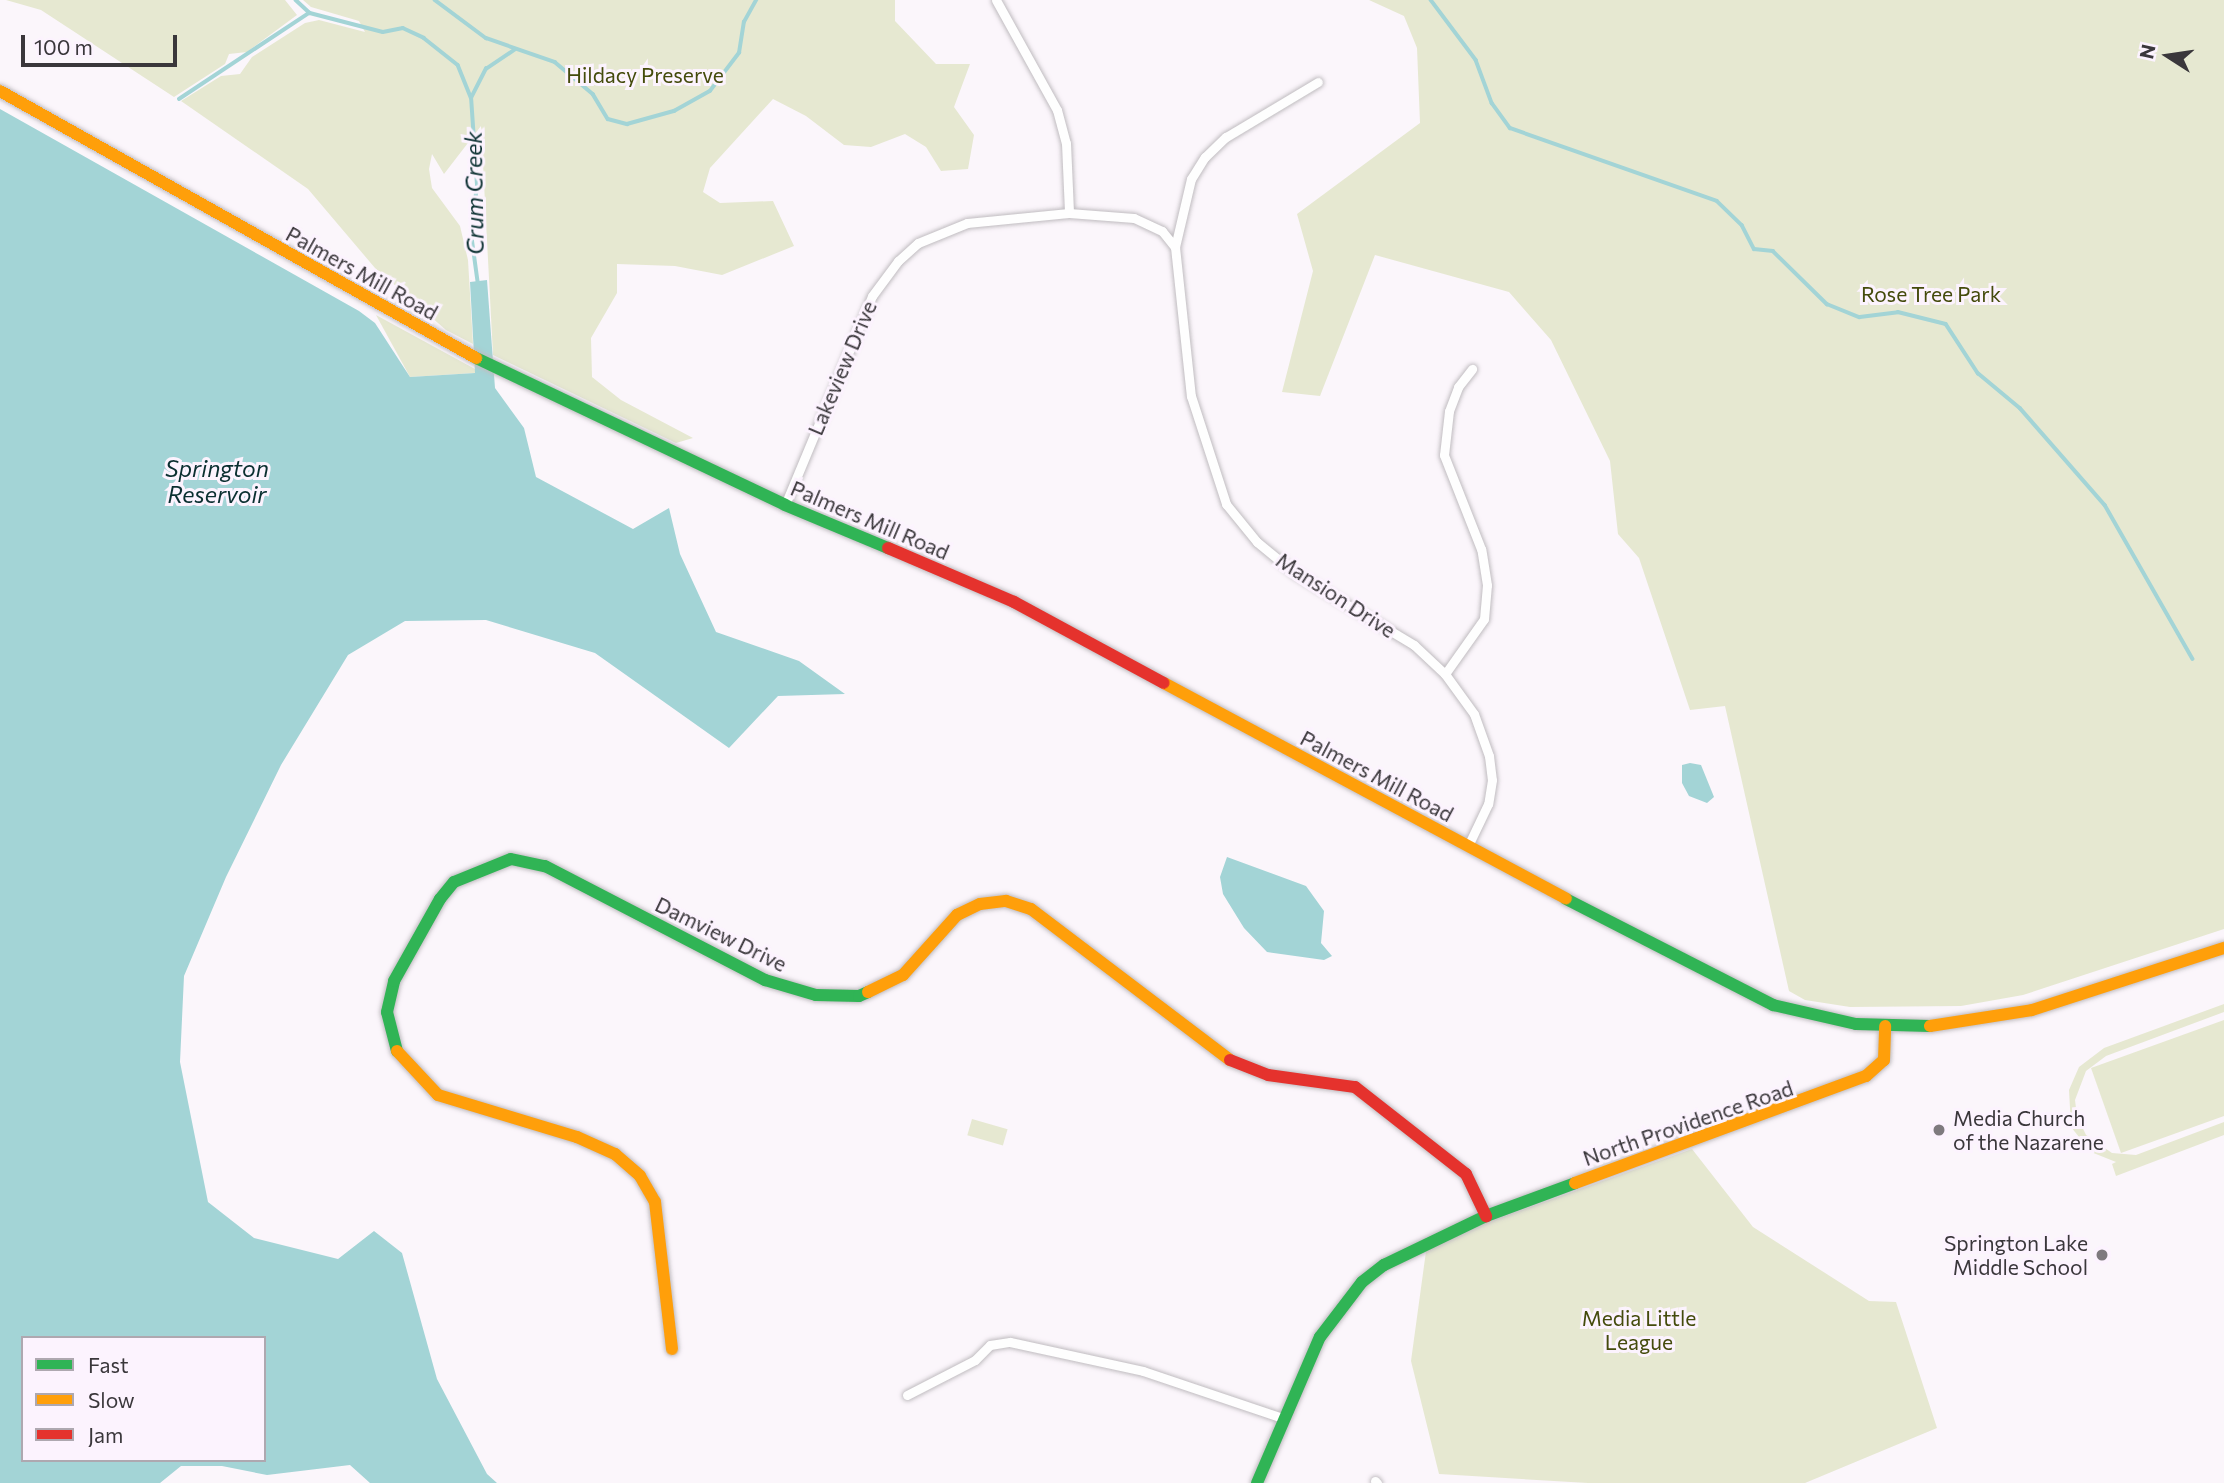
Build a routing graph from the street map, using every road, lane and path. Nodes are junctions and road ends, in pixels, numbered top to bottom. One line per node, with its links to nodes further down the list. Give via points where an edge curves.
1 (996, 0): 4 (street, via 1057,110 1066,143)
2 (1318, 82): 5 (street, via 1226,138 1205,156 1191,179)
3 (0, 91): 7 (main road, Palmers Mill Road, via 450,345)
4 (1069, 213): 5 (street, Lakeview Drive, via 1134,218 1162,231); 7 (street, Lakeview Drive, via 968,223 937,233 898,261 872,296)
5 (1175, 247): 8 (street, Mansion Drive, via 1191,396 1226,504 1257,542 1296,573 1414,645)
6 (1472, 369): 8 (street, via 1458,387 1449,411 1444,455 1481,549 1487,585 1485,619)
7 (785, 505): 9 (main road, Palmers Mill Road, via 1014,602)
8 (1445, 674): 9 (street, Mansion Drive, via 1474,714 1489,756 1488,804)
9 (1468, 846): 11 (main road, Palmers Mill Road, via 1724,984 1799,1014)
10 (2224, 948): 11 (main road, via 2002,1017 1943,1026)
11 (1885, 1026): 12 (main road, North Providence Road, via 1884,1060 1870,1074 1812,1100)
12 (1486, 1216): 13 (main road, Damview Drive, via 1466,1174 1379,1102 1355,1087 1268,1075 1224,1057 1031,909 1006,901 980,904 957,915 902,975 859,996 816,995 765,980 545,866 511,859 492,863 454,882 394,981 387,1013 398,1055 438,1094 577,1137 615,1154 640,1176 655,1202); 15 (main road, North Providence Road, via 1384,1265 1362,1282 1320,1337)
13 (672, 1349)
14 (907, 1395): 15 (street, via 975,1360 990,1345 1010,1342 1143,1371)
15 (1283, 1418): 16 (main road, North Providence Road)
16 (1257, 1483)

